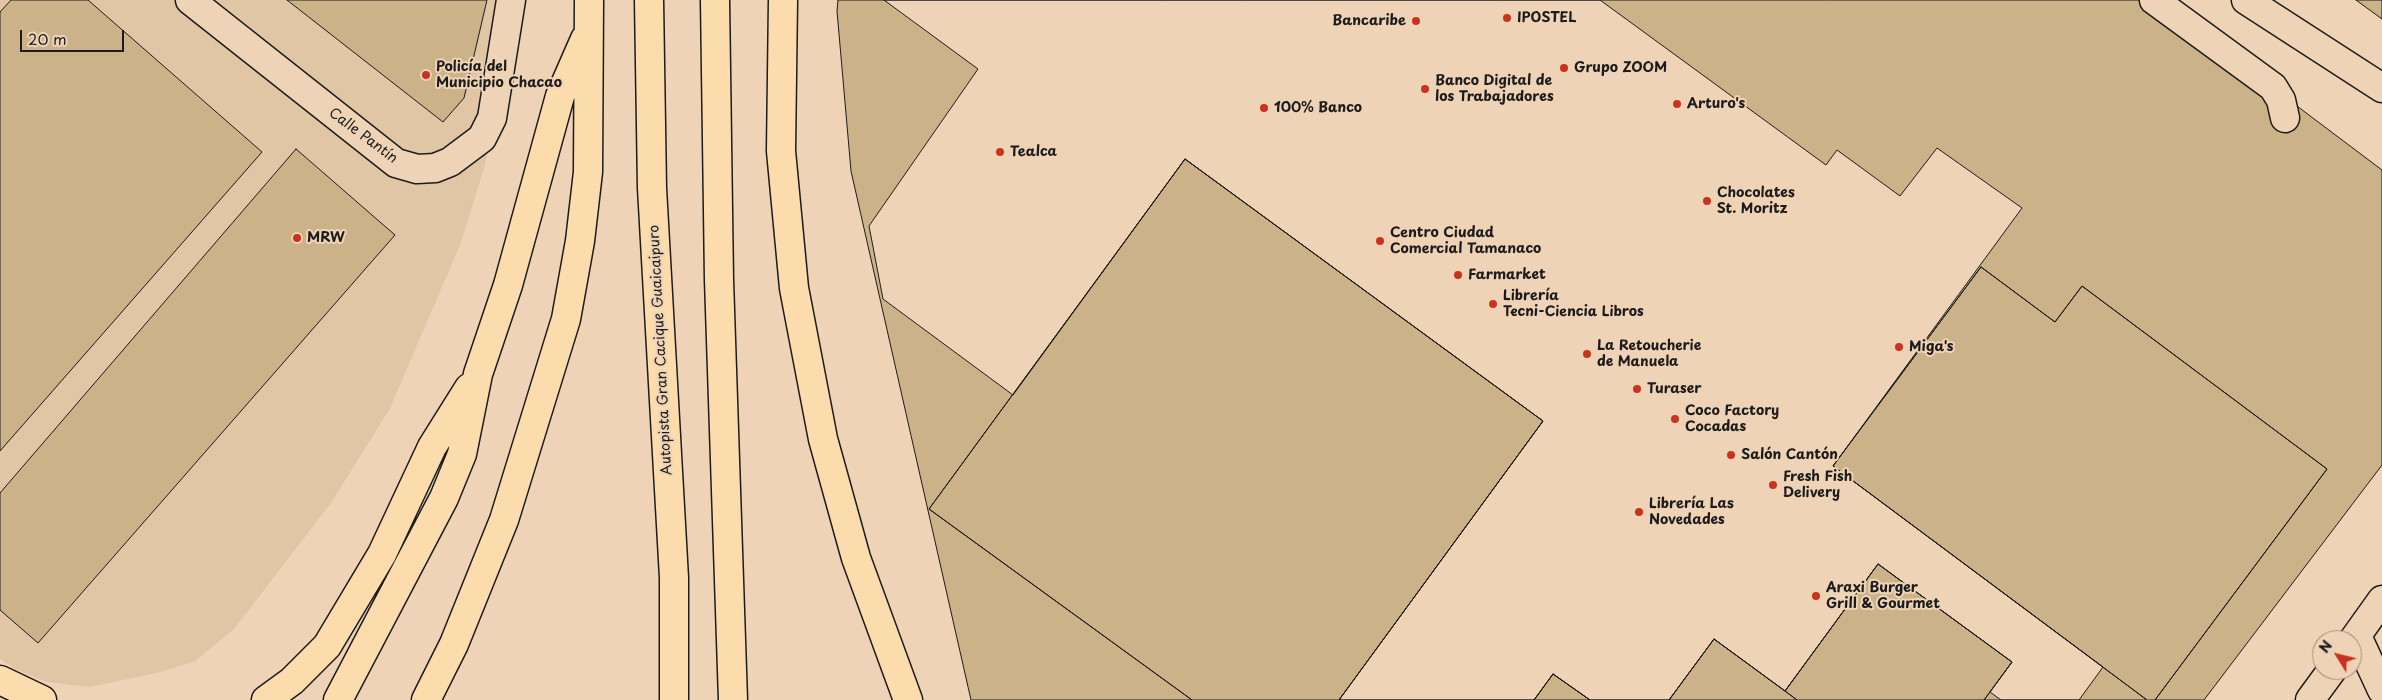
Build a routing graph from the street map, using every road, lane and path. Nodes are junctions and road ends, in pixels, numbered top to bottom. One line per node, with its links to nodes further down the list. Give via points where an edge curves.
1 (190, 0): 2 (street, Calle Pantín, via 396,164 435,168 450,162 482,138 492,118)
2 (511, 0)
3 (589, 0): 9 (highway)
4 (649, 0): 23 (highway, Autopista Gran Cacique Guaicaipuro, via 652,188 674,578)
5 (715, 0): 24 (highway)
6 (782, 0): 25 (highway, via 781,151 794,288 823,439 856,558)
7 (2154, 0): 11 (street, via 2273,87 2281,100)
8 (2246, 0): 10 (street)
9 (590, 29): 12 (highway, via 560,96 508,285); 22 (highway, via 588,172 566,318 504,520 454,644)
10 (2382, 88)
11 (2285, 118)
12 (478, 374): 20 (highway, via 432,447 382,554 327,646 292,681); 21 (highway, via 462,454 444,498)
13 (2382, 600): 14 (street)
14 (2360, 630)
15 (2362, 654): 18 (street)
16 (0, 680): 19 (highway)
17 (2325, 680): 26 (street)
18 (2382, 690)
19 (42, 700)
20 (266, 700)
21 (338, 700)
22 (426, 700)
23 (674, 700)
24 (733, 700)
25 (908, 700)
26 (2310, 700)

